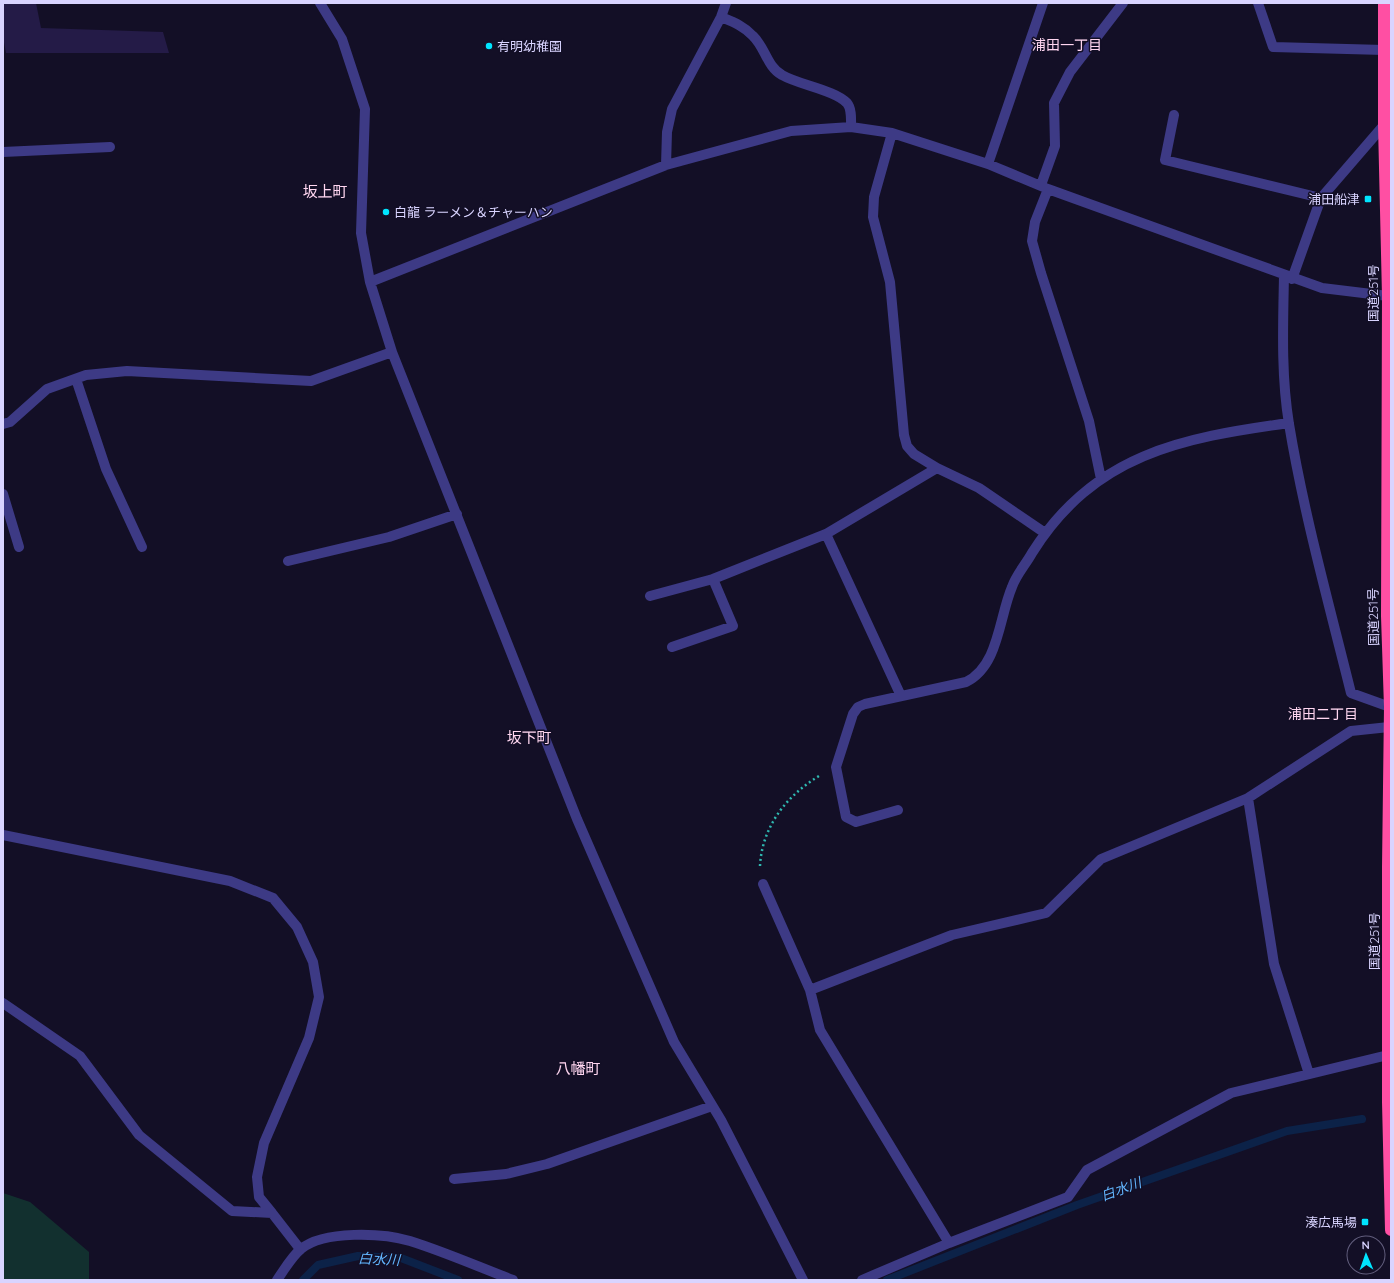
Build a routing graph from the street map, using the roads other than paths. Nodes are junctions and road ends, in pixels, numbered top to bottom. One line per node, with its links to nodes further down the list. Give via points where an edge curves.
1 (320, 3): 21 (street, via 342,39 364,109 360,233)
2 (726, 3): 7 (street)
3 (1043, 3): 16 (street)
4 (1123, 3): 18 (street, via 1070,72 1054,103 1054,146)
5 (1258, 3): 8 (street, via 1273,47)
6 (1384, 3): 8 (highway, 国道251号)
7 (722, 17): 11 (street, via 741,25 754,36 772,66 781,74 839,97 848,104); 17 (street, via 672,109 667,132)
8 (1384, 50): 10 (highway, 国道251号)
9 (1174, 115): 19 (street, via 1165,160)
10 (1384, 125): 13 (highway, 国道251号); 19 (street)
11 (851, 127): 12 (street); 17 (street, via 790,131)
12 (892, 133): 16 (street); 28 (street, via 874,197 874,217 890,282 904,435 907,446 914,454)
13 (1388, 143): 22 (highway, 国道251号)
14 (110, 146): 15 (street)
15 (3, 152)
16 (988, 164): 18 (street)
17 (666, 165): 21 (street)
18 (1044, 187): 20 (street); 29 (street, via 1032,241 1089,421)
19 (1321, 198): 20 (street)
20 (1288, 278): 22 (street, via 1322,288); 26 (street, via 1283,365)
21 (370, 282): 23 (street)
22 (1388, 296): 24 (highway, 国道251号)
23 (392, 352): 25 (street, via 311,381 127,371 86,374); 32 (street)
24 (1389, 358): 31 (highway, 国道251号)
25 (76, 379): 27 (street, via 47,389 10,422); 36 (street, via 106,469)
26 (1289, 423): 29 (street, via 1236,431 1179,444 1132,461); 43 (street, via 1312,535 1351,693)
27 (3, 424)
28 (937, 468): 33 (street, via 979,488); 34 (street)
29 (1101, 479): 33 (street, via 1085,491)
30 (3, 494): 35 (street)
31 (1389, 502): 40 (highway, 国道251号)
32 (457, 514): 37 (street, via 389,537); 55 (street, via 580,826 674,1042)
33 (1045, 533): 42 (street, via 1012,586 998,636 983,669 966,682)
34 (826, 534): 38 (street); 42 (street)
35 (19, 547)
36 (142, 547)
37 (288, 561)
38 (713, 579): 39 (street); 41 (street, via 733,626)
39 (650, 596)
40 (1389, 617): 43 (highway, 国道251号)
41 (672, 647)
42 (901, 696): 46 (street, via 858,707 853,714 836,766 846,817 856,822)
43 (1390, 707): 44 (highway, 国道251号)
44 (1389, 727): 45 (street, via 1351,731); 47 (highway, 国道251号)
45 (1248, 798): 51 (street, via 1101,859 1046,913 952,934); 54 (street, via 1274,964)
46 (898, 810)
47 (1390, 828): 49 (highway, 国道251号)
48 (3, 835): 57 (street, via 230,881 272,898 297,927 313,962 319,997 309,1038 264,1143 257,1177 259,1198)
49 (1389, 868): 53 (highway, 国道251号)
50 (763, 884): 51 (street)
51 (810, 990): 59 (street, via 820,1030)
52 (3, 1003): 57 (street, via 80,1056 139,1135 232,1211)
53 (1388, 1055): 54 (street); 58 (highway, 国道251号)
54 (1309, 1074): 59 (street, via 1231,1093 1087,1170 1068,1197)
55 (712, 1106): 56 (street, via 547,1164 506,1174); 63 (street)
56 (454, 1179)
57 (272, 1212): 60 (street)
58 (1391, 1230)
59 (949, 1243): 64 (street)
60 (300, 1249): 61 (street); 62 (street, via 318,1238 369,1235 409,1241)
61 (277, 1280)
62 (513, 1280)
63 (803, 1280)
64 (862, 1280)

